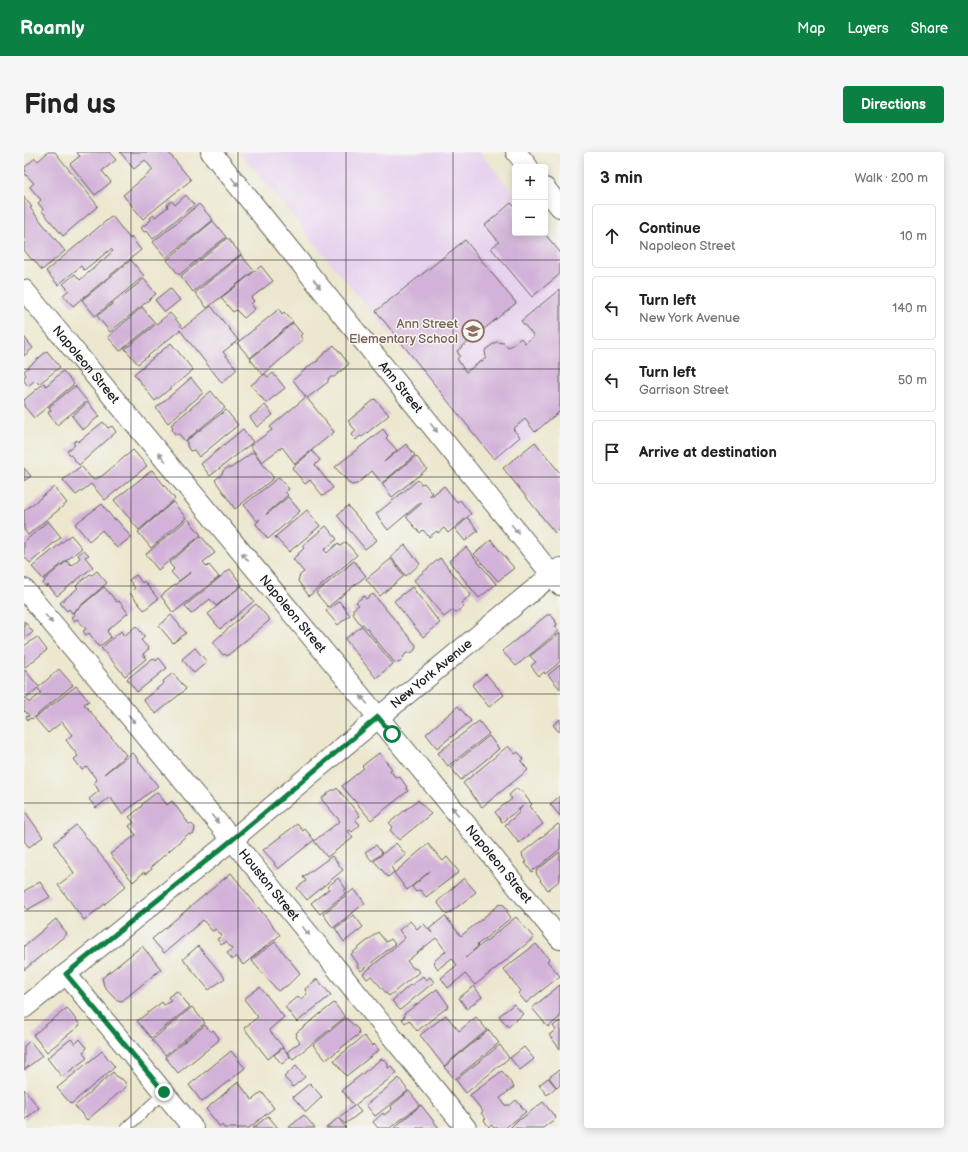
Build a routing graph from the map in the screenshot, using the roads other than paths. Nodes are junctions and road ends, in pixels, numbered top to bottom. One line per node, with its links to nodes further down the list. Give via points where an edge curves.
1 (211, 152): 7 (street, Ann Street, one-way to 7)
2 (516, 152): 3 (street)
3 (526, 164)
4 (548, 192): 5 (street)
5 (560, 207)
6 (24, 290): 9 (street, Napoleon Street, one-way to 6)
7 (557, 576): 9 (street, New York Avenue)
8 (24, 588): 10 (street, Houston Street, one-way to 10)
9 (378, 717): 10 (street, New York Avenue); 11 (street, Napoleon Street, one-way to 9)
10 (232, 840): 12 (street, New York Avenue); 17 (street, Houston Street, one-way to 17)
11 (560, 939)
12 (66, 974): 13 (street, New York Avenue); 14 (street)
13 (24, 1008)
14 (164, 1092): 15 (lane); 16 (street)
15 (126, 1128)
16 (193, 1128)
17 (466, 1128)

